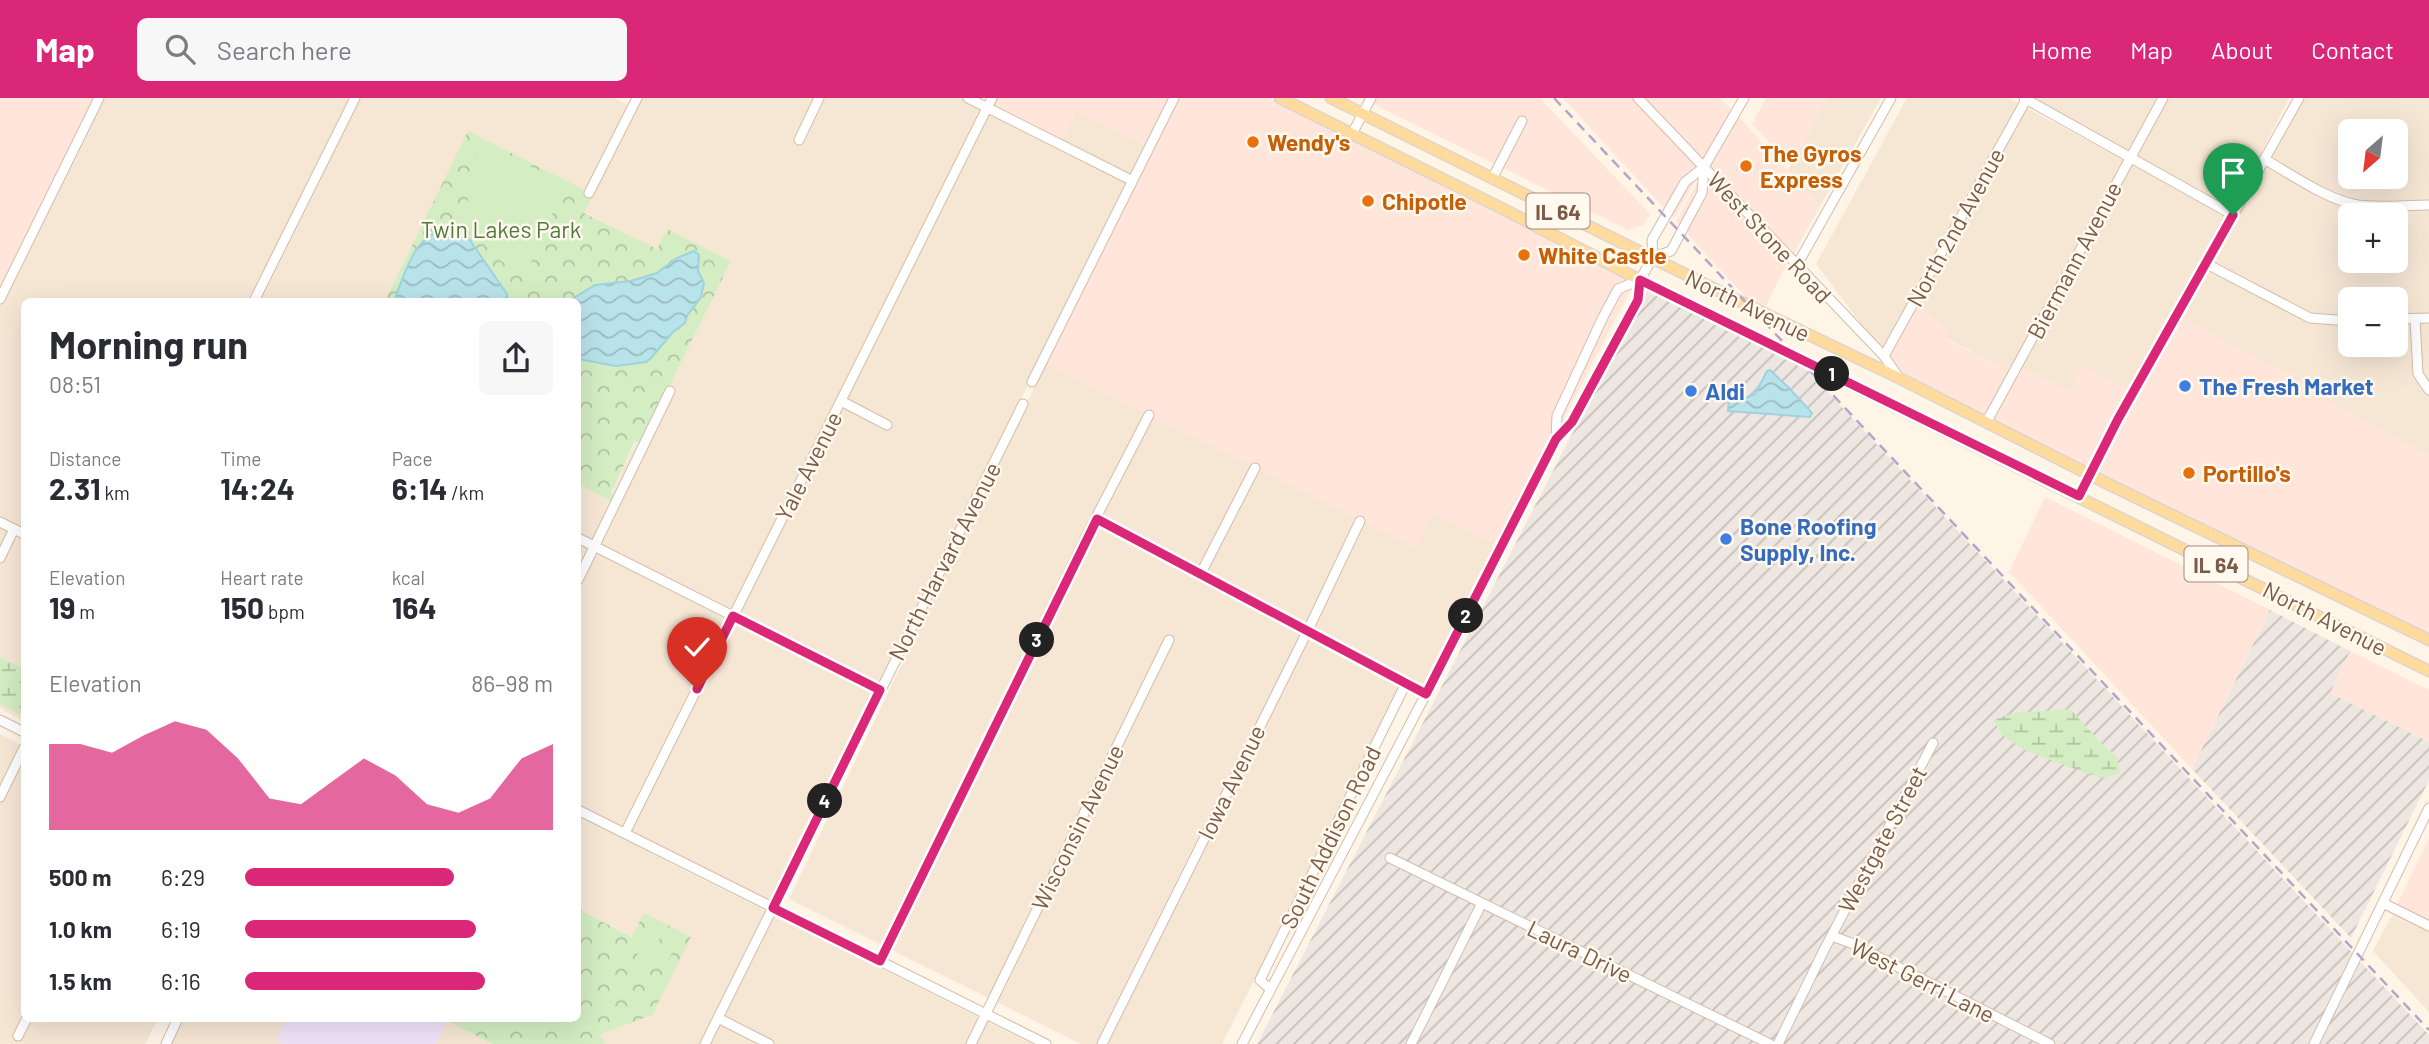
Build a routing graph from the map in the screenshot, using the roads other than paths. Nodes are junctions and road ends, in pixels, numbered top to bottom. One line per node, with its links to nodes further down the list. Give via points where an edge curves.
1 (99, 98): 34 (street)
2 (355, 98): 33 (street)
3 (637, 98): 26 (street)
4 (819, 98): 20 (street)
5 (968, 98): 16 (street)
6 (1174, 98): 25 (street)
7 (1280, 98): 19 (main road, North Avenue / IL 64)
8 (1331, 98): 17 (main road, North Avenue / IL 64)
9 (1371, 98): 17 (street)
10 (1638, 98): 23 (street, West Stone Road)
11 (1744, 98): 23 (street)
12 (1891, 98): 31 (street)
13 (2026, 98): 21 (street); 39 (street, North 2nd Avenue)
14 (2163, 98): 21 (street, Biermann Avenue)
15 (2299, 98): 22 (street)
16 (990, 103): 25 (street); 44 (street, Yale Avenue)
17 (1363, 113): 19 (street); 24 (main road, North Avenue / IL 64)
18 (1522, 121): 24 (street)
19 (1352, 134): 32 (main road, North Avenue / IL 64)
20 (799, 140)
21 (2129, 157): 28 (street); 47 (street, Biermann Avenue)
22 (2264, 159): 27 (street, via 2350,203); 28 (street)
23 (1704, 167): 29 (street, via 1685,182 1665,216 1652,240); 29 (street, via 1702,193 1671,251); 31 (street, West Stone Road)
24 (1492, 179): 29 (main road, North Avenue / IL 64)
25 (1131, 180): 41 (street)
26 (589, 193)
27 (2429, 205)
28 (2233, 215): 30 (street)
29 (1653, 257): 32 (street); 40 (main road, North Avenue / IL 64)
30 (2205, 263): 38 (street, via 2303,315); 51 (street)
31 (1797, 265): 39 (street, West Stone Road)
32 (1640, 280): 49 (street, via 1638,300 1617,340 1572,422); 49 (street, via 1618,289 1603,317 1557,416); 52 (main road, North Avenue / IL 64)
33 (255, 298)
34 (0, 299)
35 (2429, 318): 37 (street)
36 (2408, 319): 37 (street)
37 (2415, 319): 42 (street, via 2418,374)
38 (2338, 321)
39 (1884, 356): 40 (street, West Stone Road)
40 (1899, 378): 47 (main road, North Avenue / IL 64)
41 (1032, 382)
42 (2429, 390)
43 (670, 391): 59 (street)
44 (841, 401): 48 (street); 63 (street, Yale Avenue)
45 (1023, 404): 69 (street, North Harvard Avenue)
46 (1149, 415): 53 (street)
47 (1986, 423): 51 (main road, North Avenue / IL 64)
48 (887, 425)
49 (1556, 439): 70 (street, South Addison Road)
50 (1255, 468): 61 (street)
51 (2090, 474): 52 (street); 66 (main road, North Avenue / IL 64)
52 (2079, 496): 67 (main road, North Avenue / IL 64)
53 (1097, 519): 61 (street); 85 (street)
54 (1360, 520): 64 (street, Iowa Avenue)
55 (0, 522): 56 (street)
56 (14, 529): 57 (street); 60 (street)
57 (21, 532)
58 (581, 540): 59 (street)
59 (594, 547): 62 (street); 63 (street)
60 (0, 558)
61 (1201, 573): 64 (street)
62 (581, 574)
63 (733, 616): 69 (street); 78 (street, Yale Avenue)
64 (1307, 632): 68 (street); 97 (street, Iowa Avenue)
65 (1169, 640): 87 (street, Wisconsin Avenue)
66 (2429, 640)
67 (2429, 671)
68 (1406, 682): 70 (street); 86 (street, South Addison Road, via 1260,980)
69 (880, 690): 82 (street, North Harvard Avenue)
70 (1426, 694): 86 (street, South Addison Road)
71 (0, 720): 72 (street)
72 (21, 730)
73 (1933, 743): 84 (street, Westgate Street)
74 (21, 754): 75 (street)
75 (0, 797)
76 (2429, 808): 80 (street)
77 (581, 811): 78 (street)
78 (625, 833): 82 (street)
79 (1390, 858): 81 (street, Laura Drive)
80 (2383, 903): 83 (street); 103 (street)
81 (1482, 904): 99 (street); 100 (street, Laura Drive)
82 (773, 908): 85 (street); 88 (street, North Harvard Avenue)
83 (2429, 926)
84 (1832, 936): 101 (street, Westgate Street); 102 (street, West Gerri Lane)
85 (880, 961): 87 (street)
86 (1270, 989): 98 (street, South Addison Road)
87 (985, 1014): 95 (street, Wisconsin Avenue); 96 (street)
88 (718, 1018): 93 (street, North Harvard Avenue); 94 (street)
89 (25, 1022): 91 (street)
90 (176, 1022): 92 (street)
91 (18, 1036)
92 (166, 1044)
93 (705, 1044)
94 (769, 1044)
95 (971, 1044)
96 (1046, 1044)
97 (1102, 1044)
98 (1242, 1044)
99 (1411, 1044)
100 (1770, 1044)
101 (1778, 1044)
102 (2050, 1044)
103 (2314, 1044)

